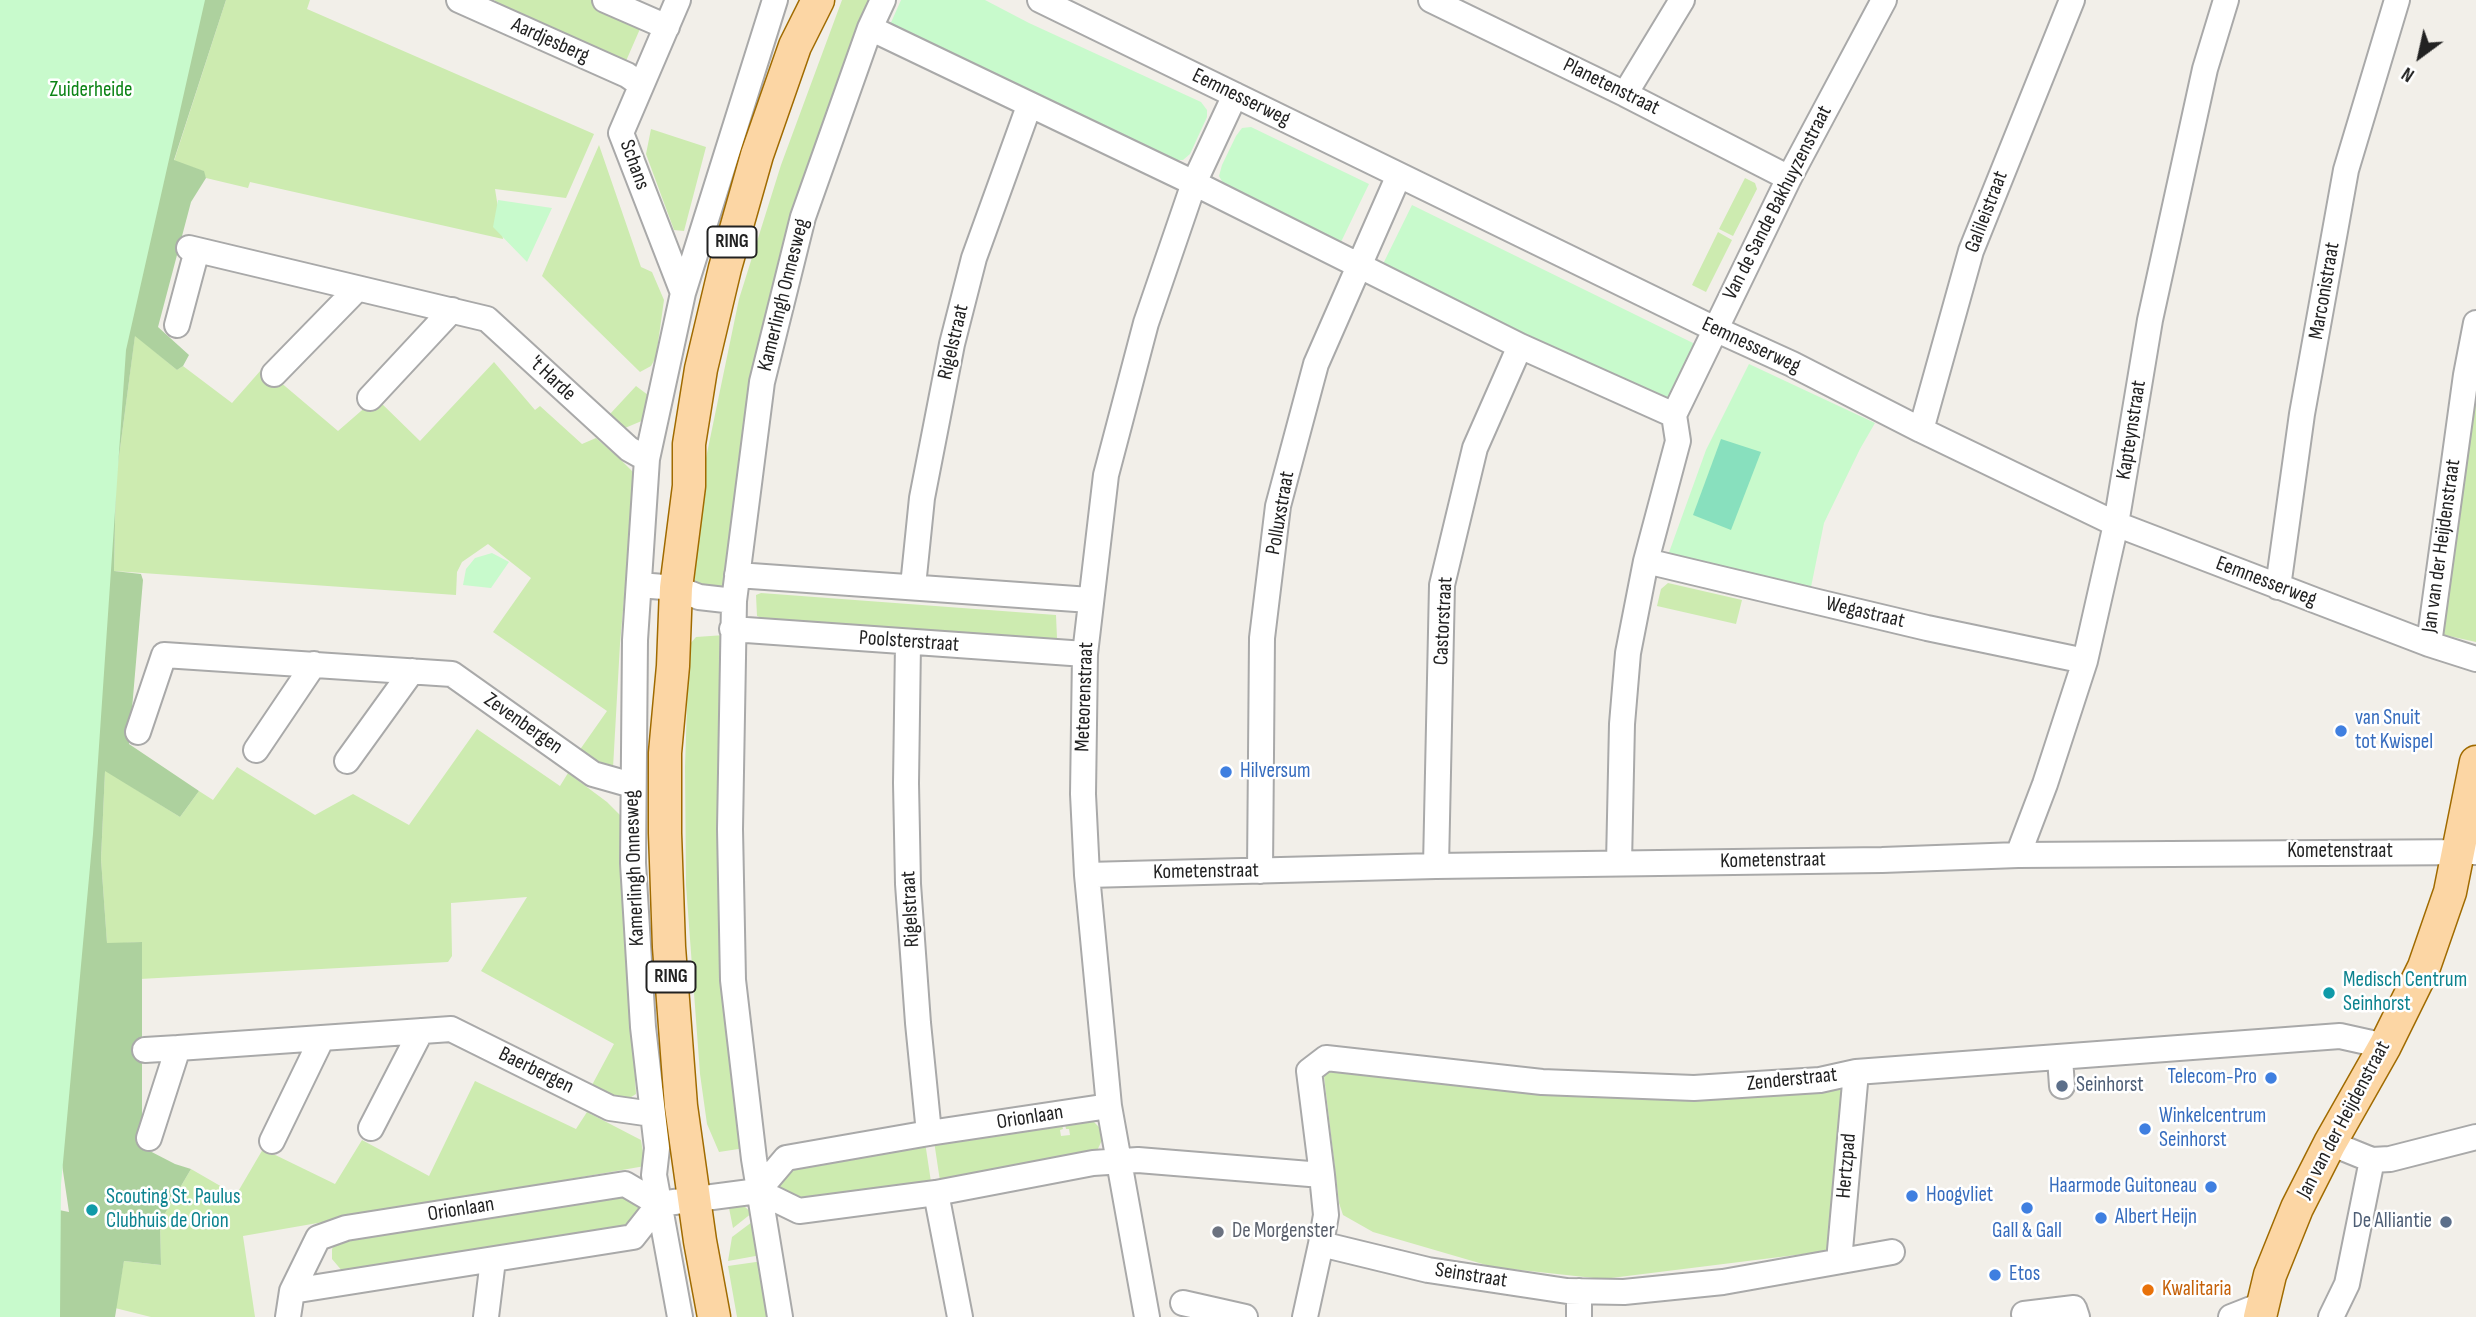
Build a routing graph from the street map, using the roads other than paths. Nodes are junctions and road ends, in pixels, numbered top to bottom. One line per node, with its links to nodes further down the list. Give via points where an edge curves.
1 (458, 0): 19 (street, Aardjesberg)
2 (606, 0): 16 (street)
3 (678, 0): 16 (street, Schans)
4 (775, 0): 28 (street, Kamerlingh Onnesweg)
5 (804, 0): 18 (main road, Kamerlingh Onnesweg / RING)
6 (818, 0): 18 (main road, Kamerlingh Onnesweg / RING)
7 (883, 0): 17 (street, Kamerlingh Onnesweg)
8 (1040, 0): 21 (street, Eemnesserweg)
9 (1431, 0): 15 (street, Planetenstraat)
10 (1682, 0): 20 (street)
11 (1884, 0): 24 (street, Van de Sande Bakhuyzenstraat)
12 (2072, 0): 37 (street, Galileistraat, via 1971,251)
13 (2226, 0): 39 (street, Kapteynstraat, via 2205,69 2150,320)
14 (2397, 0): 44 (street, Marconistraat, via 2346,170 2302,414)
15 (1471, 8): 20 (street, Planetenstraat)
16 (667, 27): 19 (street, Schans)
17 (870, 29): 22 (street); 41 (street, Kamerlingh Onnesweg, via 803,217 768,356)
18 (796, 46): 43 (main road, Kamerlingh Onnesweg / RING, via 757,155 725,268 689,444 675,484)
19 (640, 84): 28 (street, Schans, via 621,133)
20 (1625, 94): 24 (street, Planetenstraat)
21 (1235, 95): 23 (street, Eemnesserweg); 25 (street, Meteorenstraat)
22 (1029, 106): 25 (street); 42 (street, Rigelstraat, via 974,258 952,344 922,499)
23 (1399, 175): 26 (street, Polluxstraat); 32 (street, Eemnesserweg)
24 (1789, 178): 32 (street, Van de Sande Bakhuyzenstraat)
25 (1194, 183): 26 (street); 45 (street, Meteorenstraat, via 1146,323 1106,475)
26 (1358, 267): 33 (street); 64 (street, Polluxstraat, via 1316,364 1278,506 1262,638)
27 (357, 289): 29 (street, 't Harde); 31 (street, 't Harde, via 193,249); 34 (street)
28 (683, 293): 38 (street, Kamerlingh Onnesweg)
29 (452, 310): 35 (street); 38 (street, 't Harde, via 487,318 629,449)
30 (2476, 323): 49 (street, Jan van der Heijdenstraat)
31 (177, 325)
32 (1715, 329): 36 (street, Van de Sande Bakhuyzenstraat); 37 (street, Eemnesserweg)
33 (1520, 346): 36 (street); 63 (street, Castorstraat, via 1475,448 1442,585)
34 (274, 374)
35 (370, 398)
36 (1674, 415): 40 (street, Van de Sande Bakhuyzenstraat, via 1678,441)
37 (1921, 430): 39 (street, Eemnesserweg)
38 (648, 460): 43 (street, Kamerlingh Onnesweg)
39 (2116, 524): 44 (street, Eemnesserweg); 52 (street, Kapteynstraat)
40 (1646, 561): 52 (street, Wegastraat); 62 (street, Van de Sande Bakhuyzenstraat, via 1628,653)
41 (737, 575): 42 (street); 46 (street, Kamerlingh Onnesweg)
42 (913, 586): 45 (street)
43 (658, 587): 46 (street); 59 (street, Kamerlingh Onnesweg, via 635,639); 87 (main road, Kamerlingh Onnesweg / RING, via 656,664 665,753 668,947)
44 (2278, 587): 49 (street, Eemnesserweg)
45 (1090, 600): 50 (street, Meteorenstraat)
46 (734, 601): 47 (street, Kamerlingh Onnesweg)
47 (732, 629): 48 (street, Poolsterstraat); 85 (street, Kamerlingh Onnesweg, via 733,980)
48 (908, 643): 50 (street, Poolsterstraat); 77 (street, Rigelstraat, via 908,884)
49 (2429, 644): 51 (street, Eemnesserweg)
50 (1086, 654): 65 (street, Meteorenstraat, via 1083,794)
51 (2476, 659)
52 (2085, 661): 61 (street, Kapteynstraat)
53 (314, 664): 54 (street, Zevenbergen); 55 (street, Zevenbergen, via 164,654); 56 (street)
54 (412, 671): 57 (street); 59 (street, Zevenbergen, via 452,674 593,774)
55 (138, 732)
56 (256, 750)
57 (347, 761)
58 (2476, 762): 60 (main road, Jan van der Heijdenstraat)
59 (632, 785): 75 (street, Kamerlingh Onnesweg, via 636,939)
60 (2468, 852): 61 (street, Kometenstraat); 68 (main road, Jan van der Heijdenstraat, via 2424,967)
61 (2018, 855): 62 (street, Kometenstraat)
62 (1619, 863): 63 (street, Kometenstraat)
63 (1436, 866): 64 (street, Kometenstraat)
64 (1260, 871): 65 (street, Kometenstraat)
65 (1087, 875): 74 (street, Meteorenstraat)
66 (421, 1031): 67 (street, Baerbergen); 75 (street, Baerbergen, via 451,1029 610,1108); 76 (street)
67 (322, 1038): 69 (street, Baerbergen); 80 (street)
68 (2385, 1046): 71 (street, Zenderstraat, via 2340,1036); 81 (main road, Jan van der Heijdenstraat)
69 (178, 1048): 70 (street, Baerbergen); 79 (street)
70 (145, 1050)
71 (2060, 1058): 72 (street, Zenderstraat); 73 (street)
72 (1856, 1072): 84 (street, Zenderstraat, via 1819,1080 1694,1088 1542,1082 1326,1058 1309,1071); 92 (street, Hertzpad)
73 (2062, 1086)
74 (1109, 1106): 77 (street, Orionlaan); 83 (street, Meteorenstraat)
75 (652, 1114): 88 (street, Kamerlingh Onnesweg)
76 (371, 1128)
77 (929, 1133): 85 (street, Orionlaan, via 786,1158)
78 (2476, 1137): 82 (street, via 2390,1160)
79 (149, 1138)
80 (272, 1141)
81 (2330, 1143): 82 (street); 96 (main road, Jan van der Heijdenstraat, via 2297,1208 2270,1275)
82 (2372, 1160): 110 (street, via 2347,1284)
83 (1120, 1162): 84 (street); 86 (street); 103 (street, Meteorenstraat)
84 (1322, 1175): 89 (street, via 1326,1215)
85 (758, 1191): 86 (street, via 799,1211); 87 (street); 101 (street, Kamerlingh Onnesweg)
86 (936, 1193): 102 (street)
87 (694, 1200): 88 (street); 100 (main road, Kamerlingh Onnesweg / RING)
88 (659, 1204): 91 (street, via 633,1237); 93 (street, Orionlaan, via 625,1184 346,1228 318,1238); 99 (street, Kamerlingh Onnesweg)
89 (1321, 1244): 94 (street, Seinstraat, via 1428,1270); 105 (street)
90 (1892, 1252): 92 (street, Seinstraat)
91 (493, 1260): 93 (street); 98 (street)
92 (1839, 1261): 94 (street, Seinstraat, via 1723,1282 1624,1292)
93 (292, 1291): 97 (street, Orionlaan)
94 (1579, 1291): 106 (street)
95 (1183, 1303): 104 (street)
96 (2262, 1311): 109 (street)
97 (288, 1317)
98 (486, 1317)
99 (680, 1317)
100 (714, 1317)
101 (780, 1317)
102 (960, 1317)
103 (1147, 1317)
104 (1245, 1317)
105 (1305, 1317)
106 (1579, 1317)
107 (2025, 1317): 108 (street, via 2074,1308)
108 (2077, 1317)
109 (2231, 1317)
110 (2330, 1317)

